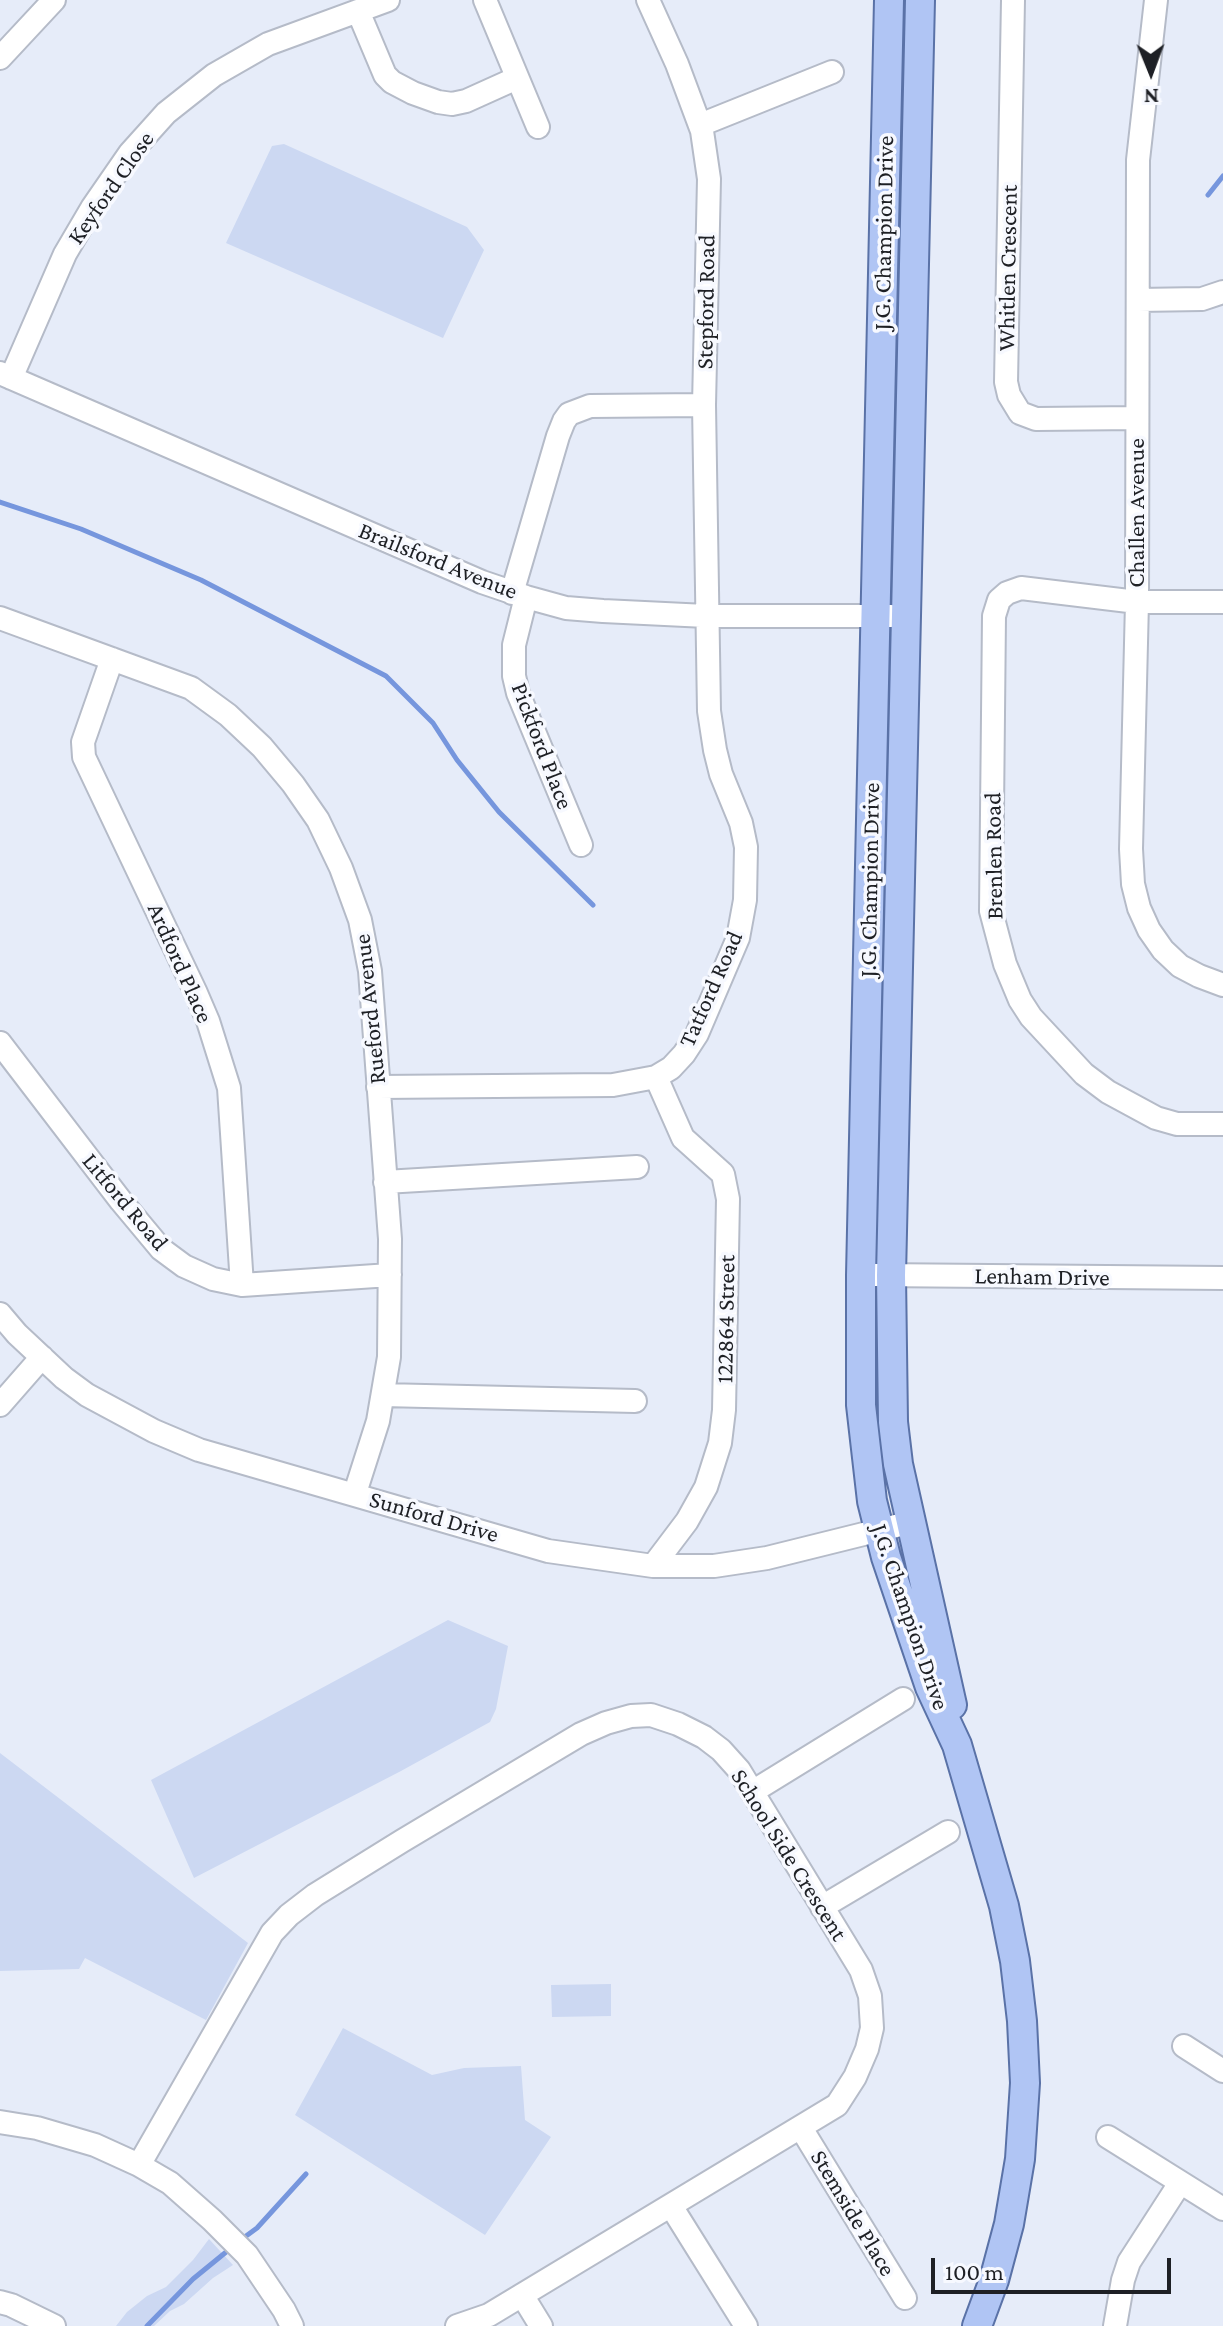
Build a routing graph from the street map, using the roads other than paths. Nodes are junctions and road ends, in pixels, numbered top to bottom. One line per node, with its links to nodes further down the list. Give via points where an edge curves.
1 (54, 0): 10 (street)
2 (388, 0): 9 (street, Keyford Close)
3 (485, 0): 12 (street)
4 (648, 0): 13 (street, Stepford Road)
5 (889, 0): 24 (main road, J.G. Champion Drive)
6 (920, 0): 25 (main road, J.G. Champion Drive)
7 (1013, 0): 19 (street, Whitlen Crescent, via 1009,395 1020,413 1036,419)
8 (1156, 0): 16 (street, Challen Avenue, via 1138,160)
9 (358, 11): 12 (street, via 385,75 413,93 452,104); 17 (street, Keyford Close, via 268,44 214,75 166,113 92,208)
10 (0, 58)
11 (832, 72): 13 (street)
12 (517, 78): 14 (street)
13 (700, 125): 18 (street, Stepford Road, via 709,179)
14 (538, 127)
15 (1223, 292): 16 (street, via 1202,299)
16 (1138, 300): 19 (street, Challen Avenue)
17 (6, 376): 20 (street, Brailsford Avenue)
18 (704, 405): 20 (street, Pickford Place, via 590,406 569,414); 23 (street, Stepford Road)
19 (1137, 418): 21 (street, Challen Avenue)
20 (519, 595): 23 (street, Brailsford Avenue, via 566,608); 28 (street, Pickford Place, via 514,645 518,693)
21 (1137, 602): 22 (street); 29 (street, Challen Avenue, via 1133,884 1139,908 1163,950 1180,966); 33 (street, Brenlen Road, via 1021,588 999,600 994,616 991,911 1020,1000 1084,1074 1156,1118 1177,1124)
22 (1223, 602)
23 (706, 616): 24 (street, Brailsford Avenue); 31 (street, Tatford Road, via 709,711 718,762 746,847 745,900 738,938 697,1034 671,1068)
24 (876, 616): 25 (street, Brailsford Avenue); 37 (main road, J.G. Champion Drive)
25 (905, 617): 38 (main road, J.G. Champion Drive)
26 (0, 618): 27 (street, Rueford Avenue)
27 (112, 659): 32 (street, Rueford Avenue, via 191,688 228,715 283,771 318,820 360,920 370,971); 40 (street, Ardford Place, via 83,742 84,757 196,993 229,1088)
28 (581, 845)
29 (1223, 985)
30 (0, 1043): 40 (street, Litford Road, via 161,1249 198,1273)
31 (656, 1077): 32 (street, via 613,1085); 49 (street, 122864 Street, via 683,1138 723,1174 728,1199 720,1443 706,1487)
32 (378, 1087): 35 (street, Rueford Avenue)
33 (1223, 1124)
34 (637, 1167): 35 (street)
35 (385, 1182): 36 (street, Rueford Avenue)
36 (390, 1275): 40 (street, Litford Road); 43 (street, Rueford Avenue)
37 (861, 1275): 38 (street, Lenham Drive); 48 (main road, J.G. Champion Drive, via 861,1405)
38 (891, 1275): 39 (street, Lenham Drive); 47 (main road, J.G. Champion Drive, via 893,1422)
39 (1223, 1278)
40 (242, 1285)
41 (0, 1314): 42 (street, Sunford Drive)
42 (42, 1357): 45 (street); 46 (street, Sunford Drive, via 87,1395 154,1431 199,1450)
43 (383, 1395): 44 (street); 46 (street, Rueford Avenue)
44 (635, 1401)
45 (0, 1405)
46 (355, 1493): 49 (street, Sunford Drive, via 548,1551)
47 (912, 1522): 48 (street, Sunford Drive); 51 (main road, J.G. Champion Drive)
48 (879, 1531): 49 (street, Sunford Drive, via 767,1558 714,1566); 51 (main road, J.G. Champion Drive, via 930,1687)
49 (653, 1566)
50 (903, 1699): 52 (street)
51 (957, 1745): 72 (main road, J.G. Champion Drive, via 1004,1906 1015,1961 1025,2083 1009,2224)
52 (752, 1792): 54 (street, School Side Crescent); 60 (street, School Side Crescent, via 739,1770 704,1737 651,1715 631,1716 581,1734 402,1841 315,1895 272,1933)
53 (948, 1832): 54 (street)
54 (822, 1907): 58 (street, School Side Crescent, via 861,1970 872,2028 855,2077 837,2105)
55 (1184, 2046): 56 (street)
56 (1223, 2071)
57 (0, 2122): 60 (street, via 80,2141)
58 (801, 2128): 62 (street, School Side Crescent); 65 (street, Stemside Place)
59 (1108, 2137): 61 (street)
60 (139, 2165): 68 (street, via 170,2183 247,2255)
61 (1180, 2183): 63 (street); 73 (street, via 1129,2262)
62 (671, 2206): 64 (street, School Side Crescent); 71 (street)
63 (1223, 2209)
64 (522, 2295): 69 (street, School Side Crescent); 70 (street)
65 (905, 2298)
66 (0, 2302): 67 (street)
67 (54, 2326)
68 (292, 2326)
69 (457, 2326)
70 (541, 2326)
71 (746, 2326)
72 (977, 2326)
73 (1115, 2326)

